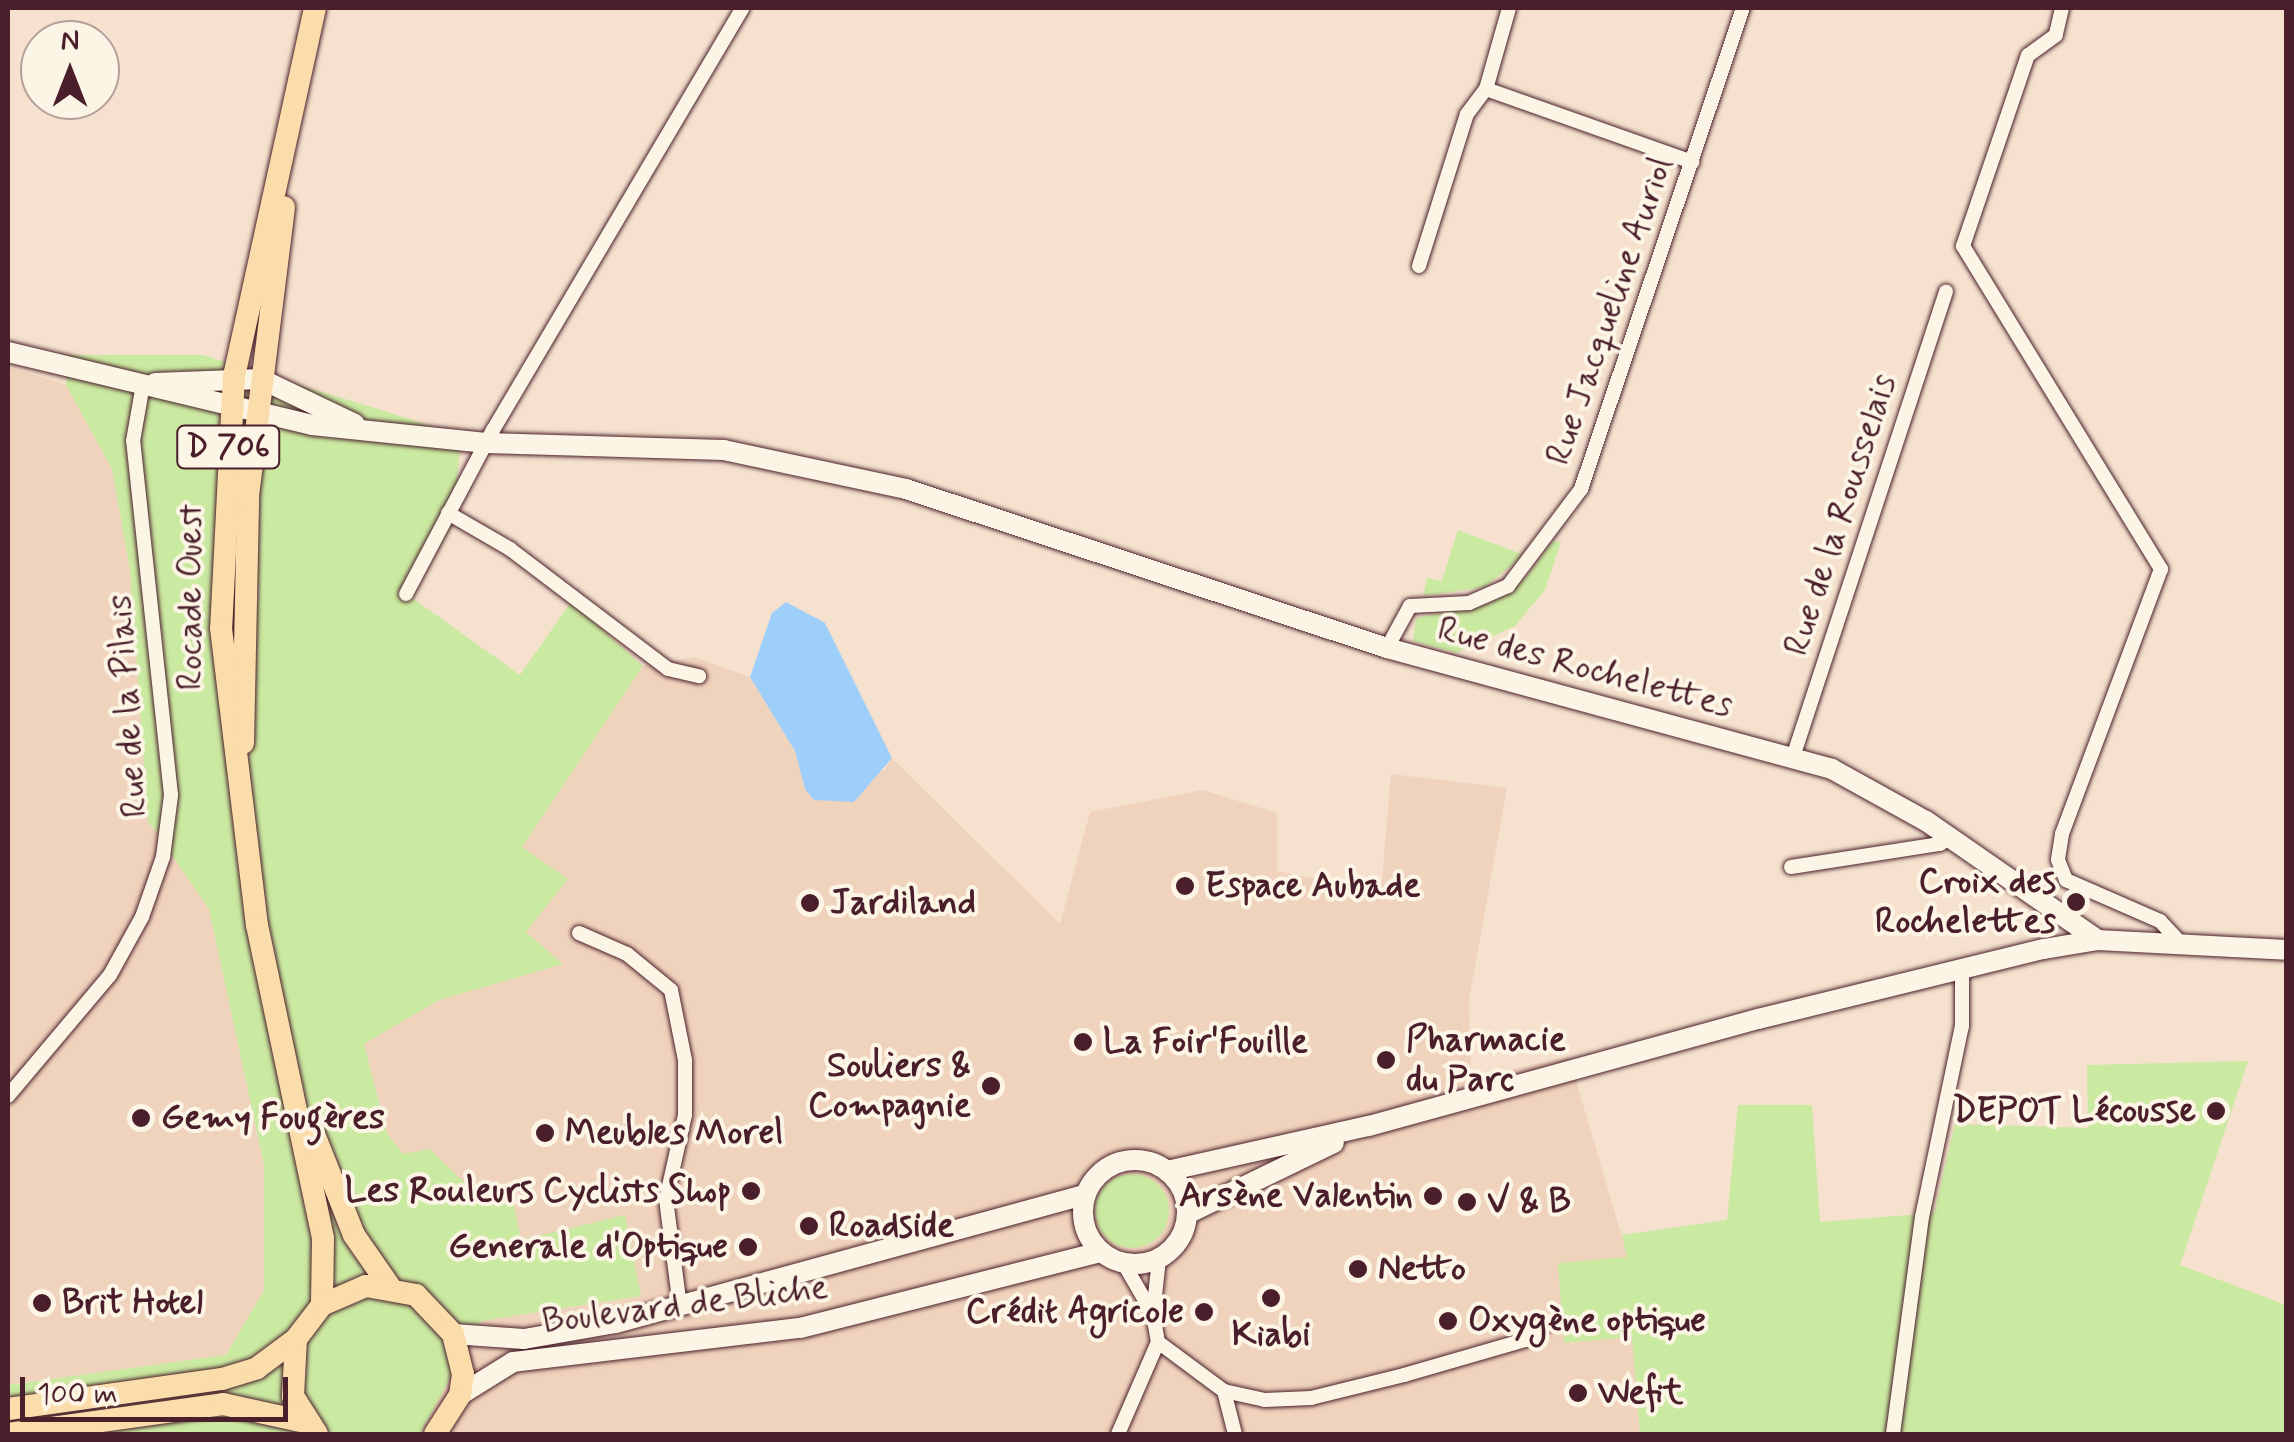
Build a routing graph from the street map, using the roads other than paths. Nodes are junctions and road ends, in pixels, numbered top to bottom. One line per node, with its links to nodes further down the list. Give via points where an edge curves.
1 (315, 8): 6 (main road, Rocade Ouest / D 706)
2 (743, 8): 18 (street)
3 (1509, 8): 7 (street)
4 (1742, 8): 8 (street, Rue Jacqueline Auriol)
5 (2062, 8): 29 (street, via 2056,35 2028,55 1963,246 2161,569 2058,860 2066,880 2160,921)
6 (300, 89): 12 (main road, Rocade Ouest / D 706); 13 (main road, Rocade Ouest / D 706)
7 (1486, 89): 8 (street); 9 (street, via 1467,114)
8 (1692, 162): 21 (street, Rue Jacqueline Auriol, via 1581,490 1508,586 1470,603 1410,606)
9 (1419, 266)
10 (1946, 291): 23 (street, Rue de la Rousselais)
11 (8, 352): 14 (main road, Rue des Rochelettes)
12 (230, 376): 13 (main road); 14 (main road); 15 (main road, Rocade Ouest / D 706)
13 (261, 379): 16 (main road, Rocade Ouest / D 706); 17 (main road)
14 (143, 384): 15 (main road, Rue des Rochelettes); 33 (street, Rue de la Pilais, via 133,441 172,795 163,857 142,918 110,975)
15 (225, 407): 16 (main road, Rue des Rochelettes); 24 (main road, Rocade Ouest / D 706, via 221,628)
16 (256, 413): 17 (main road, Rue des Rochelettes); 24 (main road, Rocade Ouest / D 706)
17 (376, 432): 18 (main road, Rue des Rochelettes)
18 (486, 443): 19 (street); 21 (main road, Rue des Rochelettes, via 724,450 807,463 1021,524)
19 (448, 513): 20 (street); 22 (street, via 510,548 668,669)
20 (406, 594)
21 (1387, 648): 23 (main road, Rue des Rochelettes)
22 (699, 676)
23 (1793, 757): 25 (main road, Rue des Rochelettes, via 1863,783)
24 (242, 811): 32 (main road, Rocade Ouest / D 706, via 257,925)
25 (1949, 837): 26 (street, via 1940,844); 28 (main road, Rue des Rochelettes)
26 (1790, 867)
27 (579, 933): 43 (street, via 626,954 671,990 686,1060 686,1115 666,1199)
28 (2098, 940): 29 (main road); 31 (main road)
29 (2182, 944): 30 (main road)
30 (2286, 950)
31 (1962, 968): 34 (main road); 57 (street, via 1962,1026 1922,1217)
32 (294, 1085): 41 (main road, Rocade Ouest / D 706, via 354,1235); 42 (main road, Rocade Ouest / D 706, via 323,1239)
33 (8, 1096)
34 (1368, 1126): 35 (main road); 37 (main road)
35 (1167, 1171): 36 (main road, via 1143,1161 1116,1164); 37 (main road)
36 (1085, 1196): 38 (main road, via 1084,1226); 43 (main road, Boulevard de Bliche)
37 (1187, 1214): 39 (main road, via 1179,1240)
38 (1100, 1252): 40 (main road); 50 (main road, Boulevard de Bliche, via 800,1328 513,1362)
39 (1159, 1259): 40 (main road); 44 (street)
40 (1124, 1264): 44 (street)
41 (390, 1287): 42 (main road, via 354,1290); 46 (main road, via 438,1312)
42 (322, 1305): 47 (main road)
43 (680, 1307): 46 (main road, Boulevard de Bliche, via 547,1337)
44 (1152, 1314): 48 (street)
45 (1544, 1326): 49 (street, via 1525,1340 1311,1398 1265,1400)
46 (454, 1334): 50 (main road, via 462,1364)
47 (296, 1339): 51 (main road, via 257,1368 222,1379); 52 (main road, via 292,1396)
48 (1158, 1342): 49 (street); 55 (street)
49 (1224, 1391): 56 (street)
50 (460, 1395): 54 (main road)
51 (8, 1409)
52 (311, 1428): 53 (main road, via 223,1404)
53 (8, 1434)
54 (435, 1434)
55 (1118, 1434)
56 (1235, 1434)
57 (1893, 1434)

